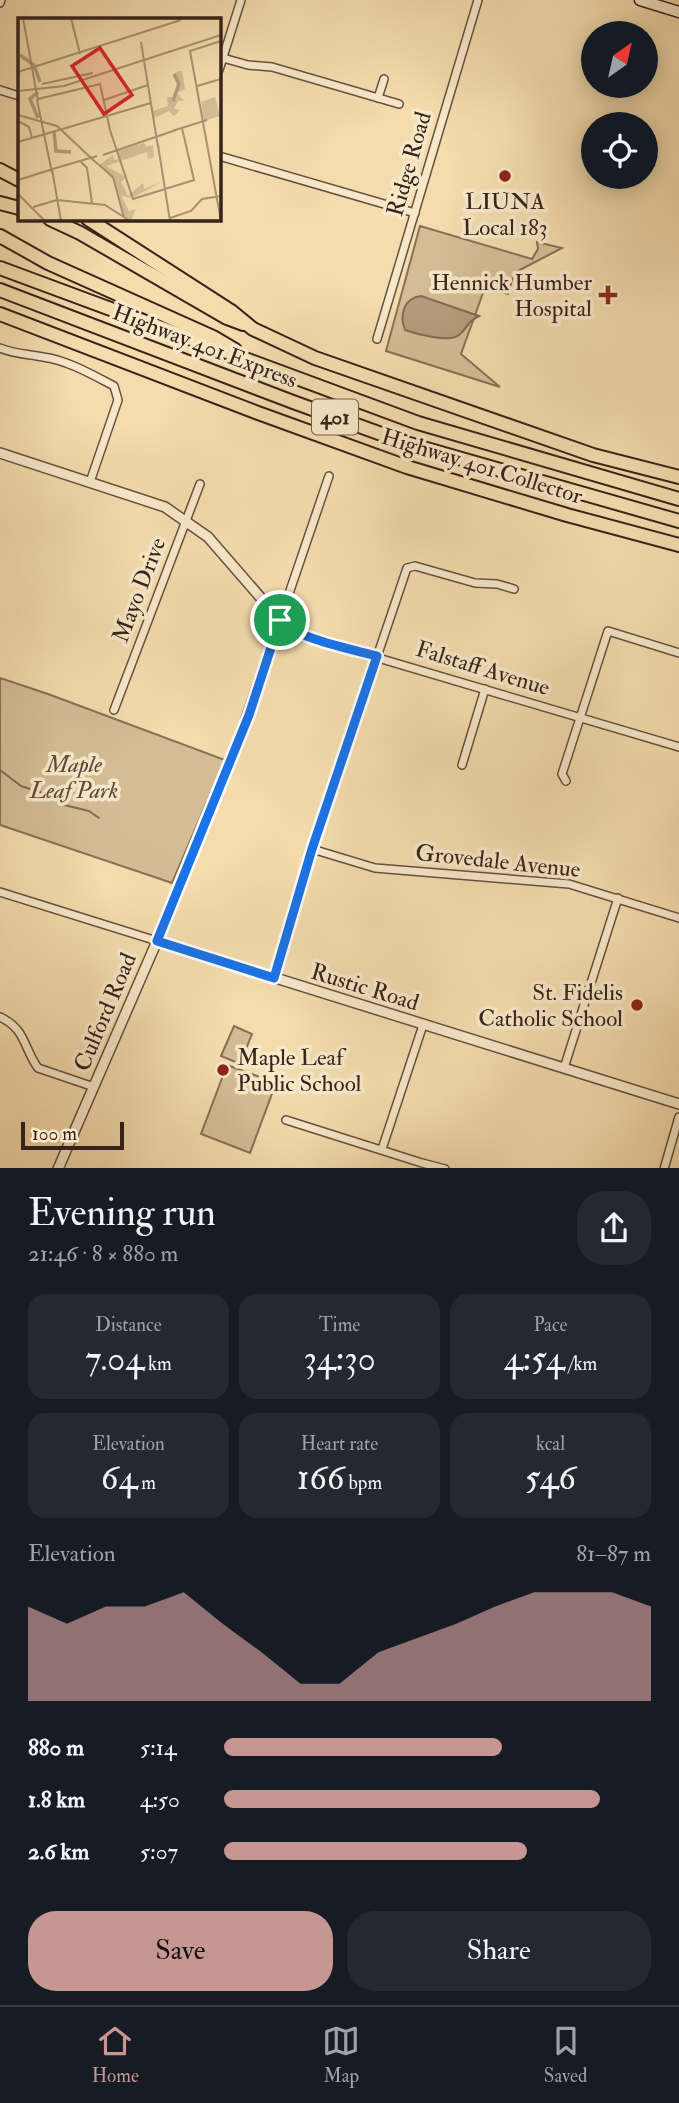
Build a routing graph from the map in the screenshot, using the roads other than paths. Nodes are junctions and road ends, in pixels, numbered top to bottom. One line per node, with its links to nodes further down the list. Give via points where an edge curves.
1 (241, 0): 5 (street)
2 (478, 0): 17 (street, Ridge Road)
3 (640, 0): 4 (main road)
4 (679, 12)
5 (223, 58): 6 (street); 10 (street, via 272,67)
6 (220, 67)
7 (384, 79): 10 (street)
8 (0, 90): 9 (street)
9 (18, 96)
10 (378, 98): 11 (street)
11 (399, 104)
12 (220, 156): 17 (street)
13 (0, 170): 14 (highway)
14 (18, 179)
15 (0, 203): 16 (highway)
16 (18, 208)
17 (415, 213): 25 (street, Ridge Road)
18 (52, 220): 24 (highway)
19 (90, 220): 24 (highway, Highway 401 Collector / 401)
20 (0, 236): 27 (highway)
21 (0, 268): 27 (highway, Highway 401 Express / 401)
22 (0, 290): 35 (highway, Highway 401 Express / 401, via 409,444)
23 (0, 313): 36 (highway, Highway 401 Collector / 401, via 407,467)
24 (246, 325): 30 (highway, Highway 401 Collector / 401, via 315,358 421,396 593,455)
25 (377, 339)
26 (0, 348): 31 (street, via 44,357 114,386 118,400)
27 (266, 367): 33 (highway, Highway 401 Express / 401, via 418,423)
28 (0, 453): 31 (street, Falstaff Avenue)
29 (329, 476): 38 (street, Culford Road)
30 (679, 477)
31 (90, 482): 34 (street, Falstaff Avenue, via 165,507)
32 (200, 484): 34 (street, Mayo Drive)
33 (679, 499)
34 (186, 520): 38 (street, Falstaff Avenue, via 208,537); 42 (street, Mayo Drive)
35 (679, 521)
36 (679, 545)
37 (514, 589): 40 (street, via 412,565 400,585)
38 (280, 620): 40 (street, Falstaff Avenue, via 299,633); 51 (street, Culford Road, via 249,715)
39 (679, 653): 43 (street, via 608,631)
40 (377, 656): 41 (street, Falstaff Avenue); 47 (street)
41 (485, 690): 43 (street, Falstaff Avenue); 45 (street)
42 (114, 710)
43 (580, 718): 44 (street, Falstaff Avenue); 46 (street, via 562,774)
44 (679, 747)
45 (462, 765)
46 (566, 781)
47 (312, 849): 49 (street, Grovedale Avenue, via 374,868 559,882); 52 (street)
48 (0, 892): 51 (street, Rustic Road)
49 (618, 898): 50 (street, Grovedale Avenue); 55 (street)
50 (679, 918)
51 (157, 941): 52 (street, Rustic Road); 56 (street, Culford Road)
52 (274, 978): 54 (street, Rustic Road)
53 (0, 1017): 56 (street, via 22,1034 38,1068)
54 (423, 1025): 55 (street, Rustic Road); 60 (street)
55 (564, 1068): 57 (street, Rustic Road)
56 (94, 1087): 61 (street, Culford Road)
57 (679, 1104)
58 (679, 1117): 63 (street)
59 (286, 1120): 60 (street)
60 (382, 1150): 62 (street)
61 (58, 1168)
62 (445, 1168)
63 (664, 1168)

